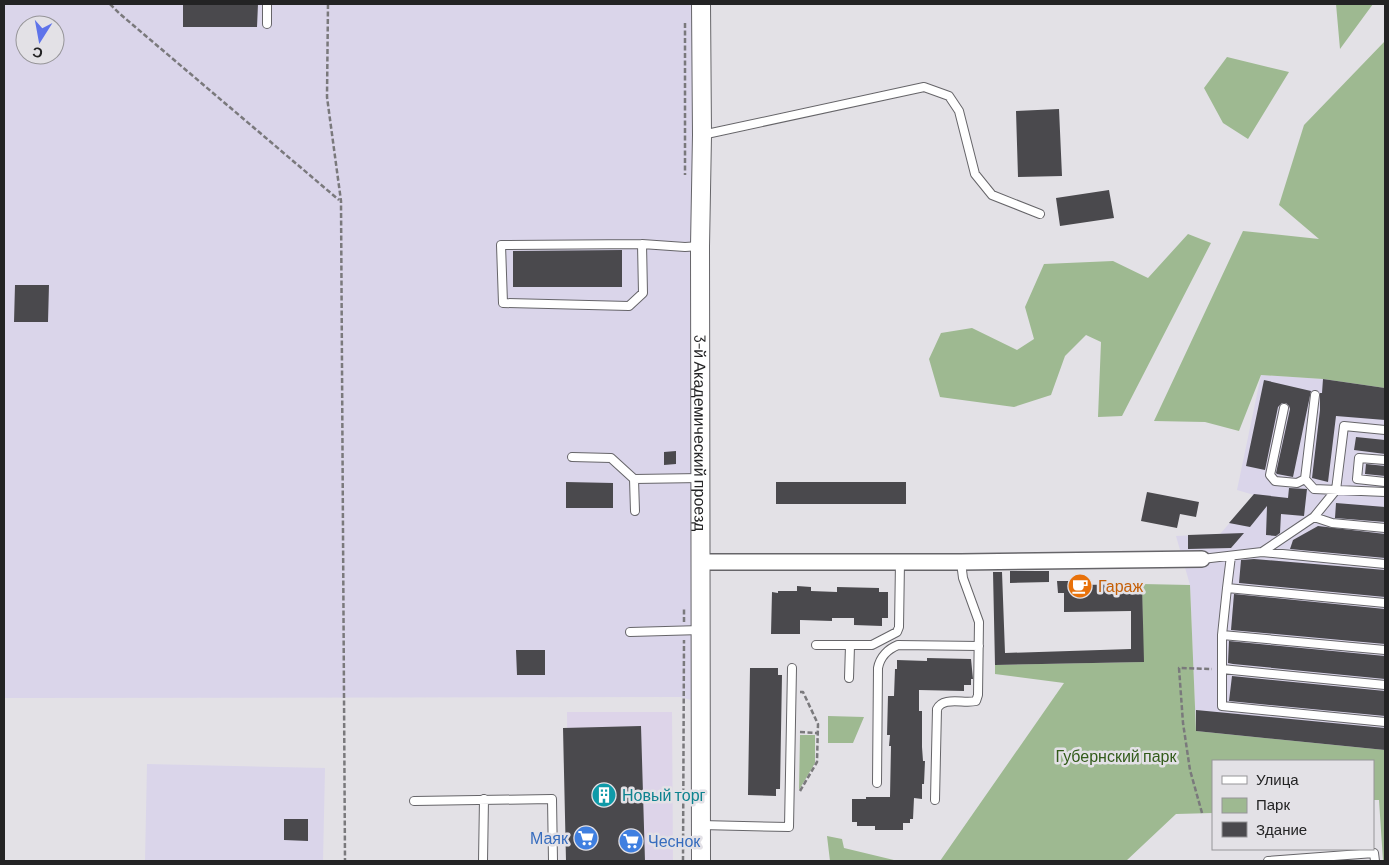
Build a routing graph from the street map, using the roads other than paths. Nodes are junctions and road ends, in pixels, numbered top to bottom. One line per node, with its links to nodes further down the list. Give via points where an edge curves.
1 (267, 4): 3 (lane)
2 (701, 4): 4 (street, 3-й Академический проезд)
3 (267, 24)
4 (702, 135): 5 (lane, via 924,87 949,96 960,111 975,174 992,195); 7 (street, 3-й Академический проезд)
5 (1040, 214)
6 (642, 244): 6 (lane, via 501,245 503,303 628,306 643,294); 7 (lane)
7 (700, 246): 13 (street, 3-й Академический проезд)
8 (1316, 395): 14 (lane)
9 (1284, 408): 14 (lane, via 1270,475 1275,480 1297,483)
10 (1385, 430): 17 (lane, via 1344,426)
11 (572, 457): 15 (lane, via 611,458)
12 (1385, 460): 16 (lane, via 1359,458 1357,479)
13 (701, 478): 15 (lane); 25 (street, 3-й Академический проезд)
14 (1305, 478): 17 (lane, via 1314,489)
15 (634, 480): 19 (lane)
16 (1385, 482)
17 (1336, 490): 18 (lane); 20 (lane)
18 (1385, 492)
19 (635, 512)
20 (1314, 517): 21 (lane, via 1332,524); 22 (lane)
21 (1385, 528)
22 (1262, 552): 23 (lane); 28 (lane)
23 (1231, 556): 24 (lane); 29 (lane)
24 (1202, 559): 27 (street)
25 (702, 562): 26 (street); 31 (street, 3-й Академический проезд)
26 (900, 562): 27 (street); 35 (lane, via 897,632 872,646)
27 (961, 562): 36 (lane, via 962,578 979,622)
28 (1385, 564)
29 (1227, 588): 30 (lane); 33 (lane)
30 (1385, 603)
31 (701, 630): 32 (lane); 47 (street, 3-й Академический проезд)
32 (630, 632)
33 (1222, 635): 37 (lane); 39 (lane)
34 (816, 645): 35 (lane)
35 (850, 646): 40 (lane)
36 (979, 646): 43 (lane, via 898,645 883,656 878,668); 45 (lane, via 976,701 945,702 937,709)
37 (1385, 650)
38 (792, 668): 47 (lane, via 789,826)
39 (1222, 669): 41 (lane); 42 (lane, via 1222,706)
40 (850, 678)
41 (1385, 685)
42 (1385, 722)
43 (877, 783)
44 (484, 799): 46 (lane); 48 (lane); 49 (lane, via 552,799)
45 (935, 800)
46 (414, 801)
47 (701, 825): 50 (street, 3-й Академический проезд)
48 (483, 861)
49 (553, 861)
50 (701, 861)
51 (1268, 861): 52 (lane, via 1374,853)
52 (1375, 861)

